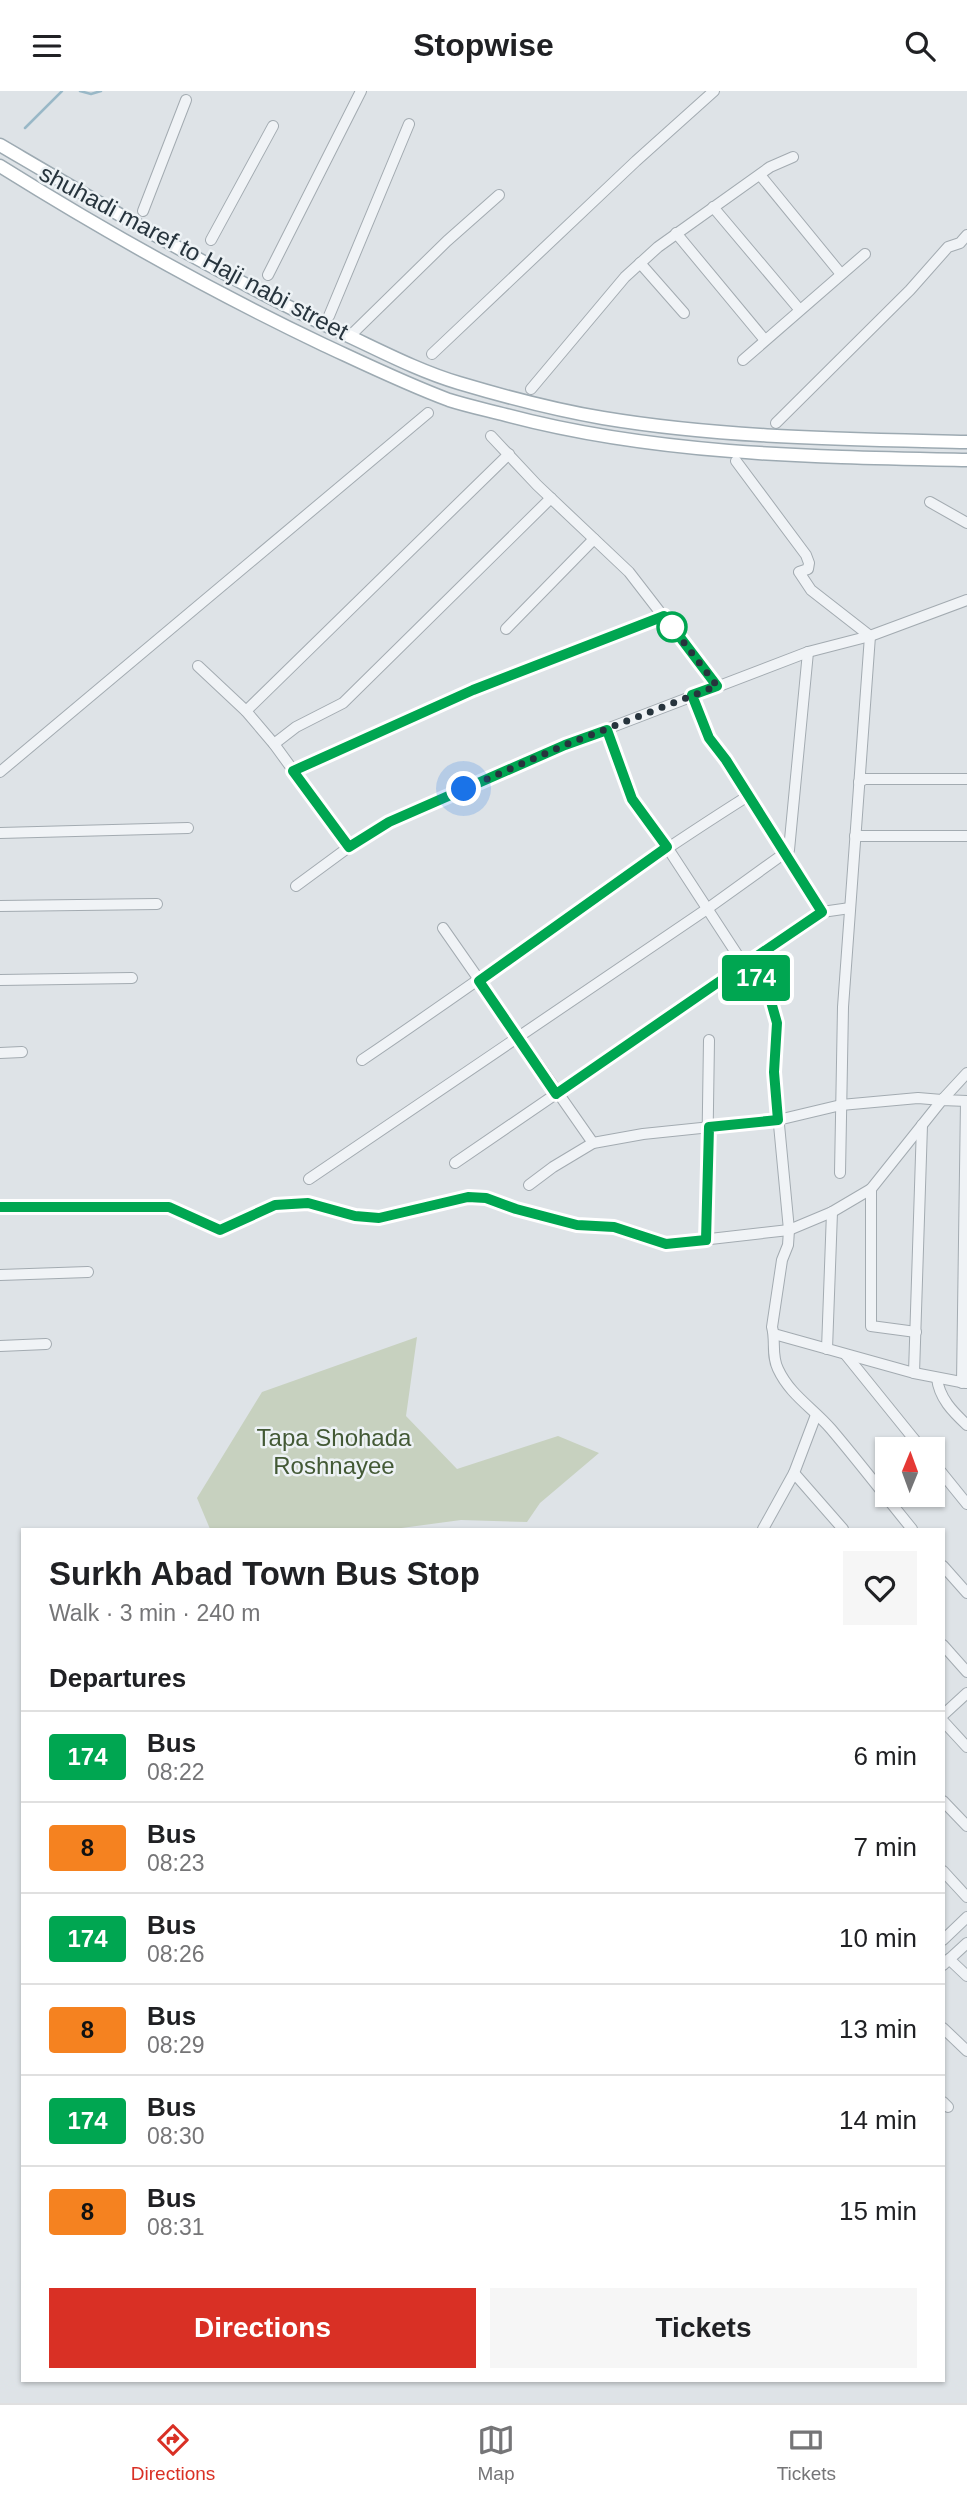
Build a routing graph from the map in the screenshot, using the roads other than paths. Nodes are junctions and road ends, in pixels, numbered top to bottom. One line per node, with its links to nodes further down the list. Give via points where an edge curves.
1 (361, 91): 19 (street)
2 (714, 91): 25 (street)
3 (186, 100): 12 (street)
4 (409, 124): 22 (street)
5 (273, 126): 15 (street)
6 (0, 145): 31 (main road, shuhadi maref to Haji nabi street, via 279,303 456,383 603,418 708,432)
7 (793, 157): 9 (street)
8 (0, 166): 33 (main road, via 270,319 451,400 600,436 706,450)
9 (760, 175): 11 (street); 18 (street)
10 (499, 195): 23 (street)
11 (713, 207): 13 (street); 20 (street)
12 (143, 211)
13 (676, 233): 17 (street); 24 (street)
14 (967, 235): 29 (street, via 947,247)
15 (211, 240)
16 (865, 254): 18 (street)
17 (640, 263): 21 (street); 27 (street)
18 (841, 274): 20 (street)
19 (268, 275)
20 (799, 309): 24 (street)
21 (684, 313)
22 (329, 316)
23 (353, 333)
24 (764, 339): 26 (street)
25 (432, 355)
26 (743, 360)
27 (531, 389)
28 (428, 413): 51 (street)
29 (776, 423)
30 (491, 436): 32 (street)
31 (967, 442)
32 (509, 454): 35 (street); 47 (street)
33 (967, 460)
34 (736, 461): 42 (street, via 806,555 807,569 799,572 811,590)
35 (551, 498): 38 (street); 49 (street, via 343,703)
36 (930, 502): 37 (street)
37 (967, 523)
38 (594, 539): 40 (street, via 629,572); 41 (street)
39 (967, 600): 42 (street)
40 (664, 616): 45 (street); 50 (street, via 473,690)
41 (506, 629)
42 (870, 636): 43 (street); 53 (street)
43 (808, 652): 45 (street); 61 (street)
44 (198, 667): 47 (street)
45 (717, 686): 46 (street)
46 (692, 695): 48 (street); 54 (street, via 709,738)
47 (246, 711): 49 (street)
48 (607, 730): 59 (street, via 389,822); 60 (street, via 632,799)
49 (274, 744): 50 (street)
50 (293, 771): 59 (street)
51 (0, 772)
52 (967, 779): 53 (street)
53 (859, 782): 58 (street)
54 (748, 796): 60 (street); 61 (street)
55 (188, 828): 56 (street)
56 (0, 833)
57 (967, 835): 58 (street)
58 (855, 836): 65 (street)
59 (349, 847): 62 (street)
60 (667, 847): 66 (street); 72 (street)
61 (785, 855): 66 (street); 67 (street)
62 (296, 886)
63 (157, 904): 64 (street)
64 (0, 906)
65 (850, 908): 67 (street); 82 (street)
66 (707, 909): 69 (street); 73 (street)
67 (822, 912): 69 (street)
68 (443, 928): 72 (street)
69 (744, 965): 79 (street); 83 (street, via 768,991 777,1023 774,1072)
70 (131, 978): 71 (street)
71 (0, 981)
72 (479, 981): 73 (street); 77 (street)
73 (517, 1037): 79 (street); 89 (street)
74 (709, 1040): 85 (street)
75 (22, 1052): 76 (street)
76 (0, 1053)
77 (362, 1060)
78 (967, 1073): 80 (street)
79 (556, 1094): 86 (street); 87 (street)
80 (942, 1100): 81 (street); 82 (street); 84 (street)
81 (966, 1101): 106 (street)
82 (841, 1105): 83 (street); 88 (street)
83 (778, 1120): 85 (street); 94 (street)
84 (922, 1125): 91 (street); 98 (street)
85 (709, 1127): 86 (street); 95 (street)
86 (593, 1143): 90 (street)
87 (455, 1163)
88 (840, 1173)
89 (309, 1178)
90 (529, 1185)
91 (871, 1189): 93 (street); 98 (street, via 871,1326)
92 (0, 1207): 95 (street, via 169,1207 220,1230 275,1205 308,1203 379,1218 468,1197 486,1198 577,1225 614,1227 666,1244)
93 (832, 1212): 94 (street); 102 (street)
94 (789, 1230): 95 (street); 99 (street)
95 (706, 1240)
96 (88, 1272): 97 (street)
97 (0, 1275)
98 (916, 1332): 104 (street)
99 (774, 1334): 102 (street); 107 (street, via 772,1352 777,1369 793,1394)
100 (46, 1344): 101 (street)
101 (0, 1346)
102 (827, 1349): 103 (street)
103 (845, 1354): 104 (street); 109 (street)
104 (914, 1373): 105 (street)
105 (937, 1378): 106 (street); 108 (street, via 939,1391)
106 (965, 1383)
107 (816, 1415): 110 (street); 115 (street)
108 (967, 1425)
109 (912, 1437)
110 (793, 1473): 113 (street); 114 (street)
111 (945, 1477): 112 (street)
112 (967, 1504)
113 (767, 1528)
114 (842, 1528)
115 (911, 1528)
116 (945, 1568): 117 (street)
117 (967, 1593)
118 (945, 1646): 119 (street)
119 (967, 1672)
120 (967, 1693): 121 (street)
121 (945, 1713)
122 (945, 1723): 123 (street)
123 (967, 1747)
124 (945, 1803): 125 (street)
125 (967, 1826)
126 (945, 1873): 127 (street)
127 (967, 1897)
128 (967, 1917): 129 (street)
129 (945, 1938)
130 (967, 1943): 131 (street)
131 (946, 1962): 132 (street)
132 (967, 1976)
133 (945, 2030): 134 (street)
134 (967, 2051)

